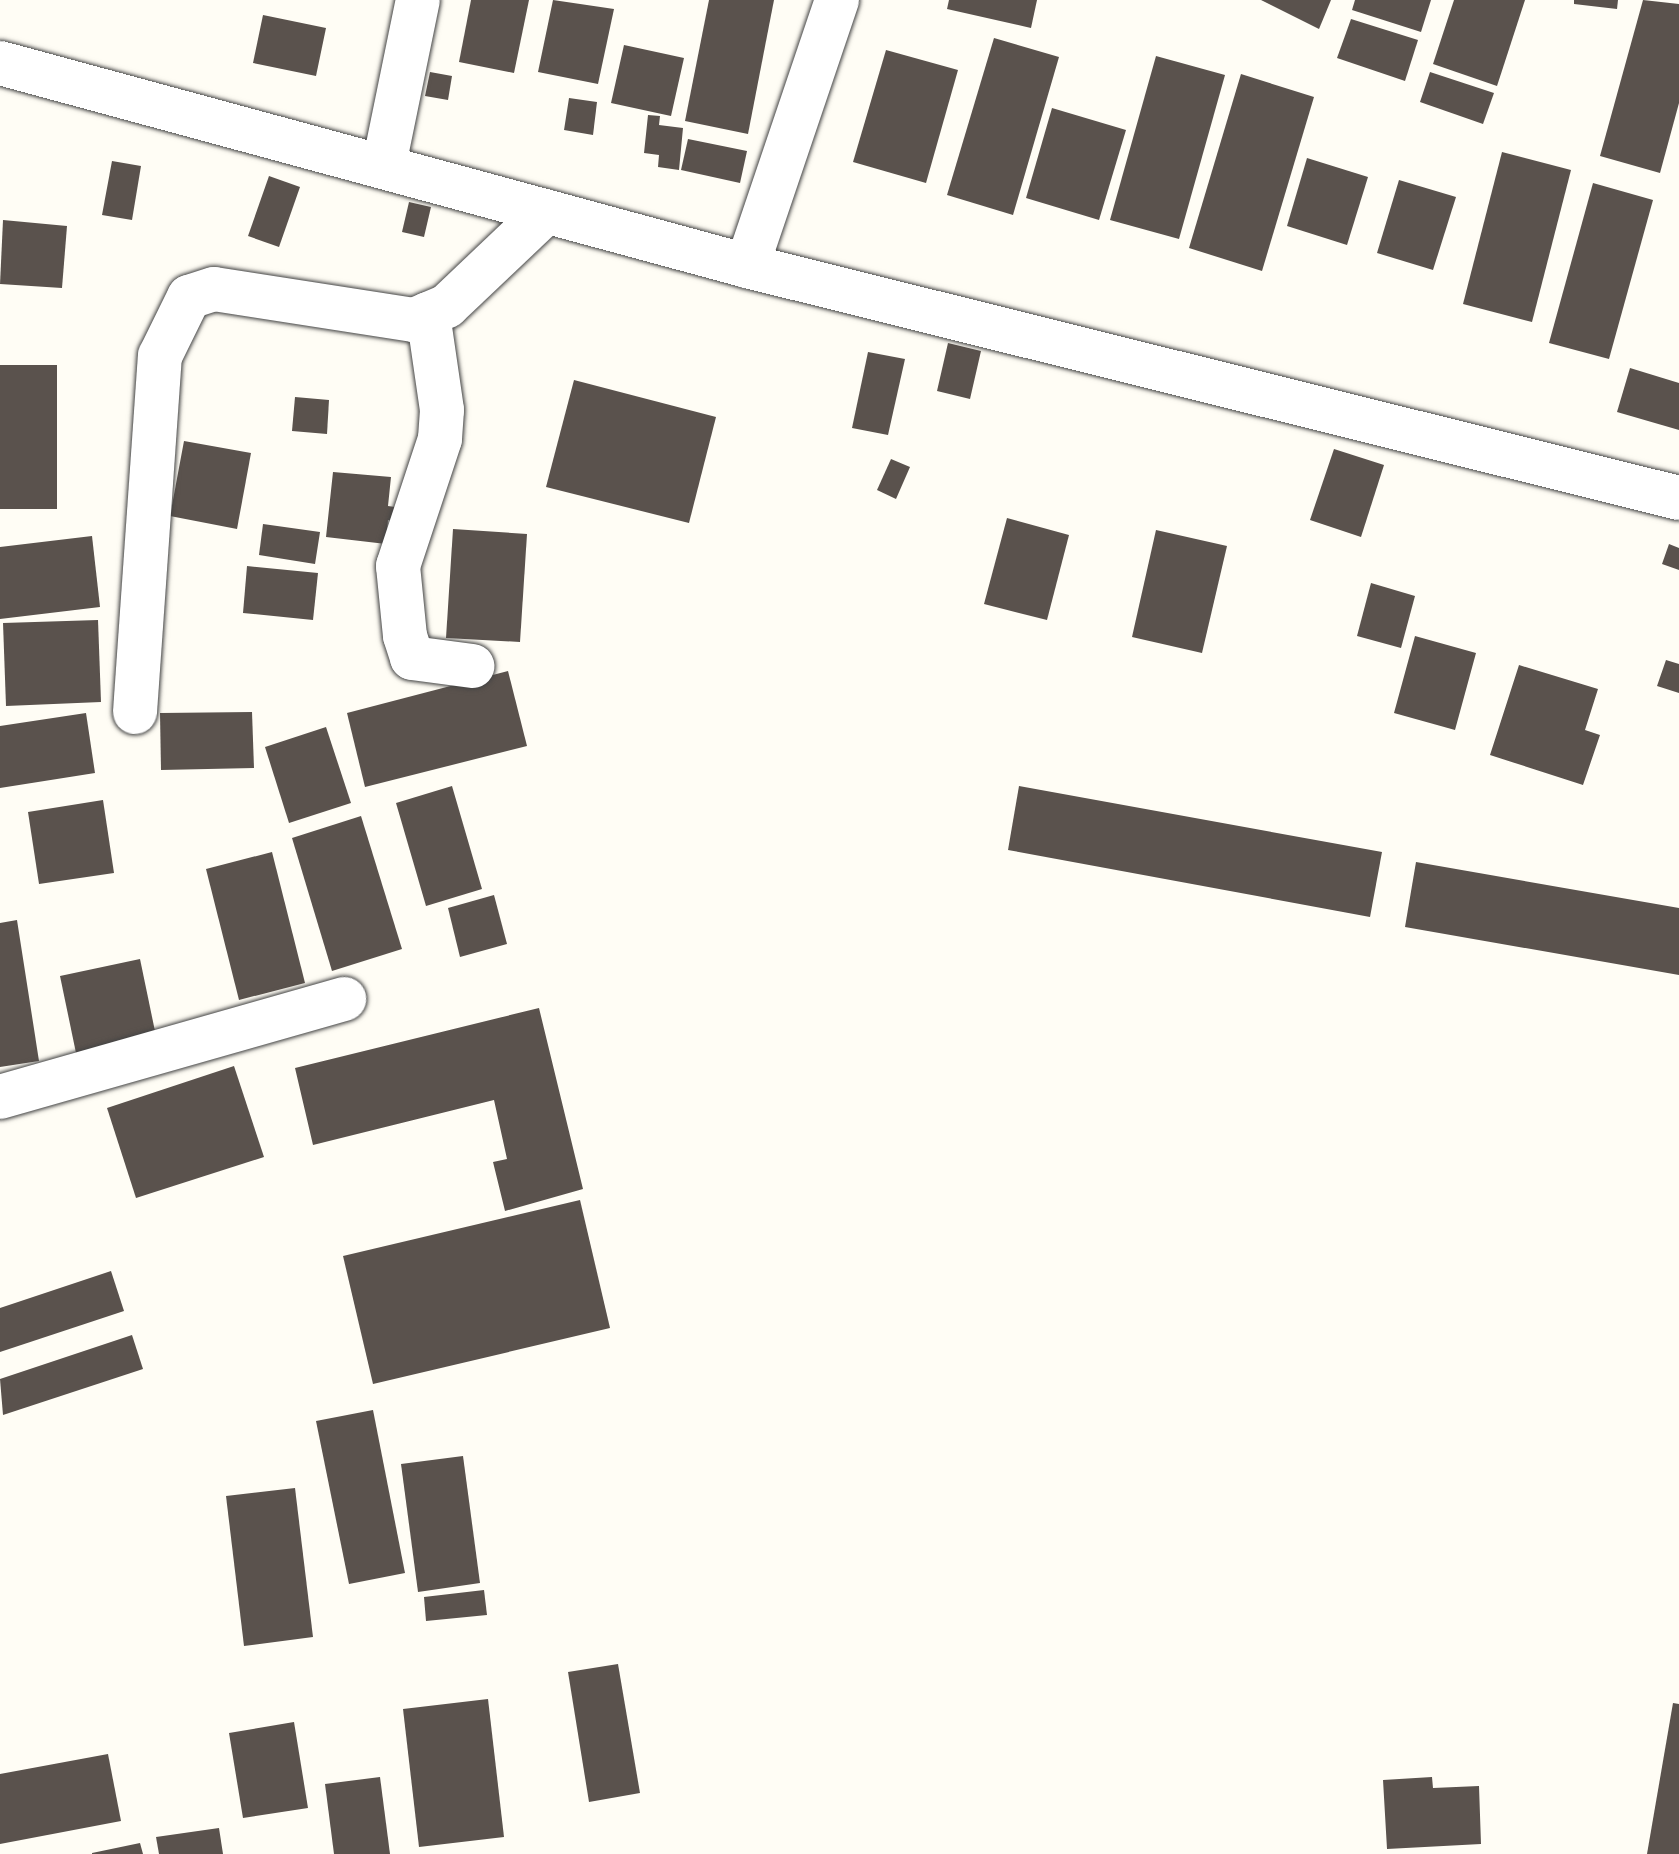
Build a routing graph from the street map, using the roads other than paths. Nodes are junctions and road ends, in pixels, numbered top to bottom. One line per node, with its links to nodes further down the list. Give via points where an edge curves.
1 (418, 0): 4 (street)
2 (837, 0): 6 (street)
3 (0, 63): 4 (street)
4 (384, 165): 5 (street)
5 (546, 212): 6 (street); 7 (street, via 447,306)
6 (747, 266): 8 (street)
7 (428, 314): 9 (street, via 442,410 440,439 398,566 405,636 412,658); 10 (street, via 414,320 214,289 189,297 160,356)
8 (1679, 498)
9 (472, 666)
10 (135, 712)
11 (344, 999): 12 (street)
12 (0, 1097)

